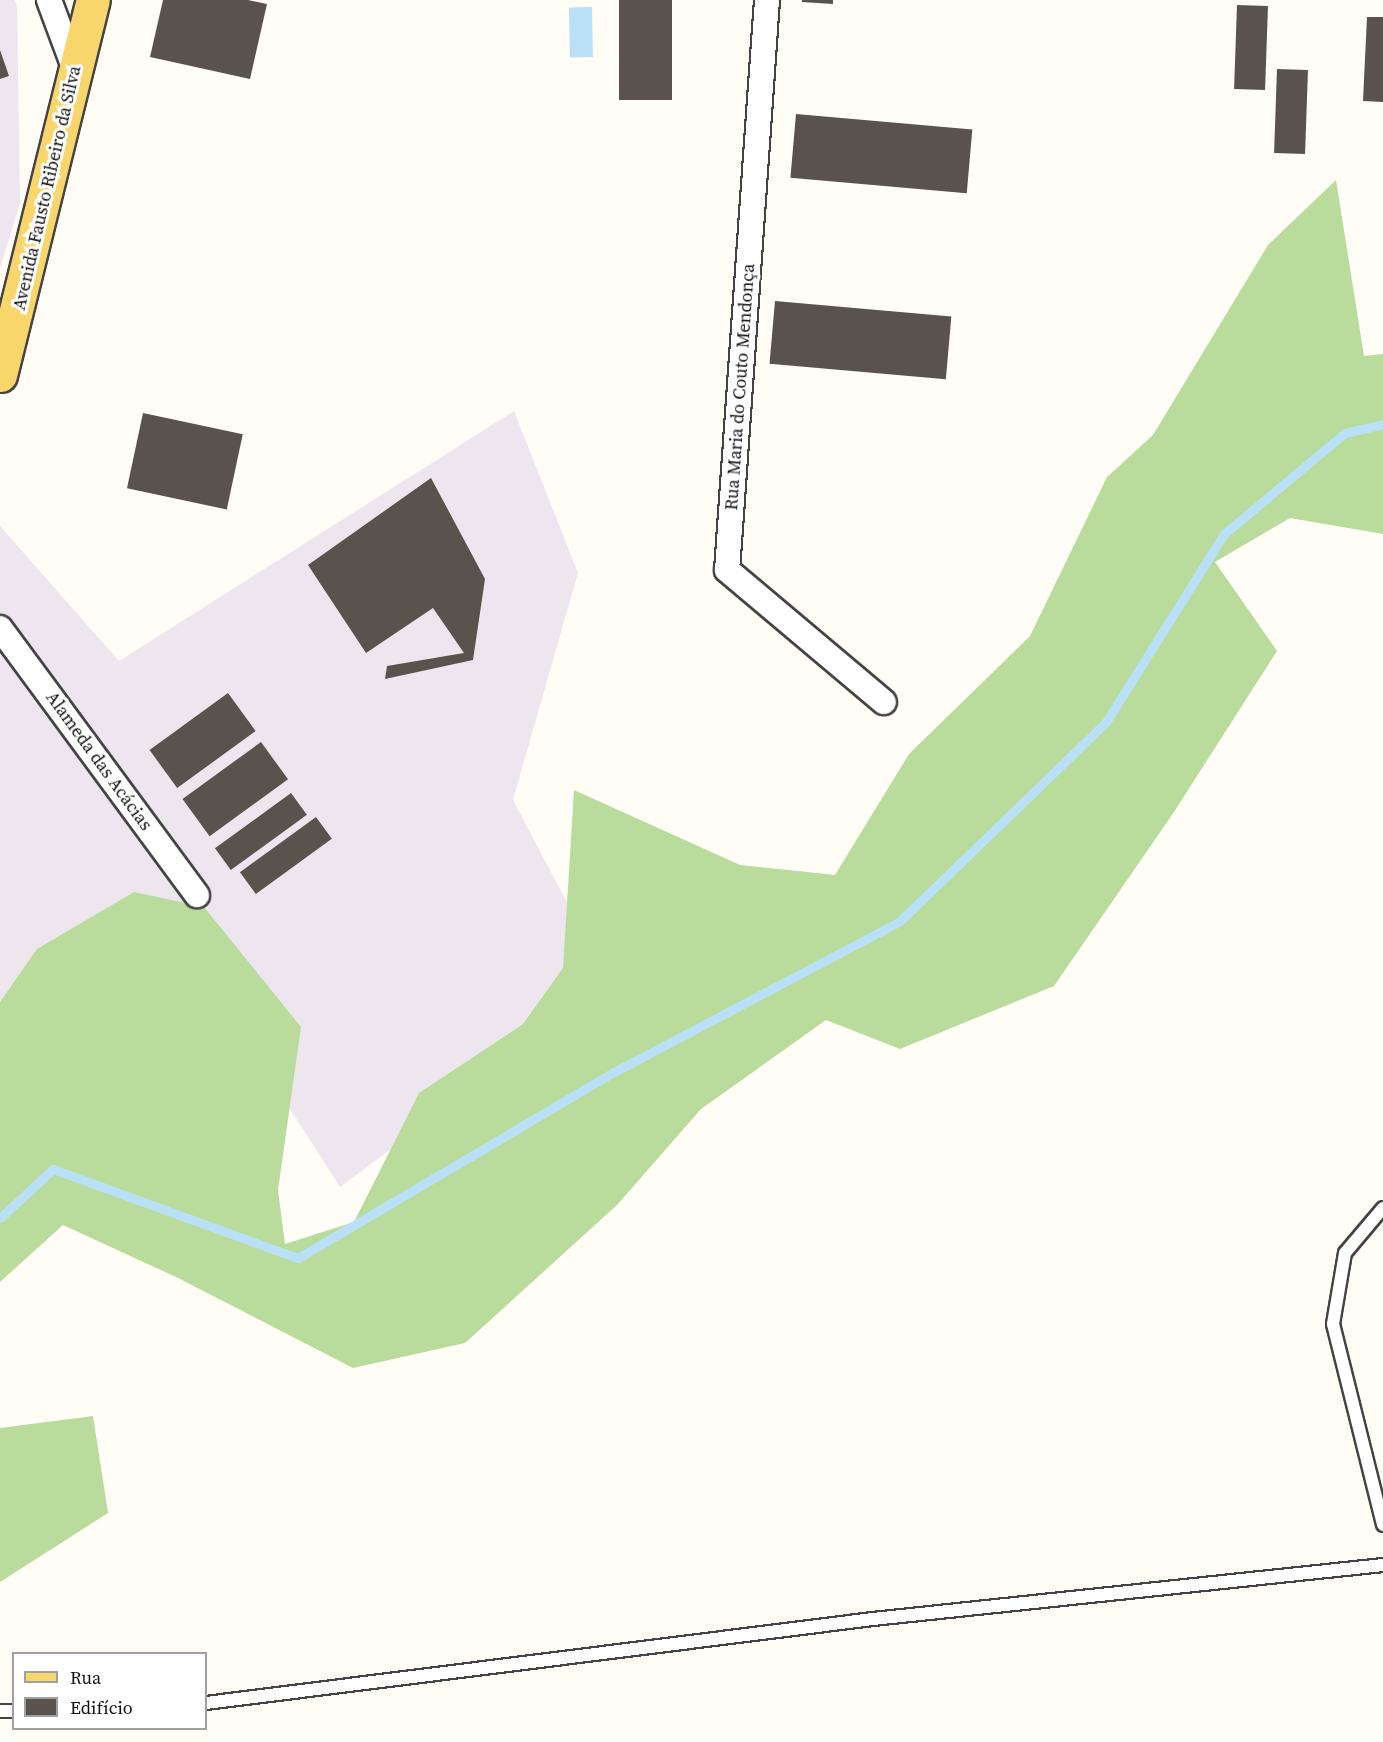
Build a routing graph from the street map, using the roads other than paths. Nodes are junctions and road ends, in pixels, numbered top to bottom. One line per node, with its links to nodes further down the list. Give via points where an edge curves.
1 (49, 0): 4 (street)
2 (93, 0): 4 (main road, Avenida Fausto Ribeiro da Silva)
3 (767, 0): 7 (street, Rua Maria do Couto Mendonça, via 727,570)
4 (75, 70): 5 (main road, Avenida Fausto Ribeiro da Silva)
5 (0, 375)
6 (0, 628): 8 (street, Alameda das Acácias)
7 (884, 702)
8 (197, 895)
9 (1383, 1208): 10 (lane, via 1345,1253 1333,1324)
10 (1383, 1525)
11 (1383, 1565): 12 (lane, via 873,1619)
12 (207, 1703)

